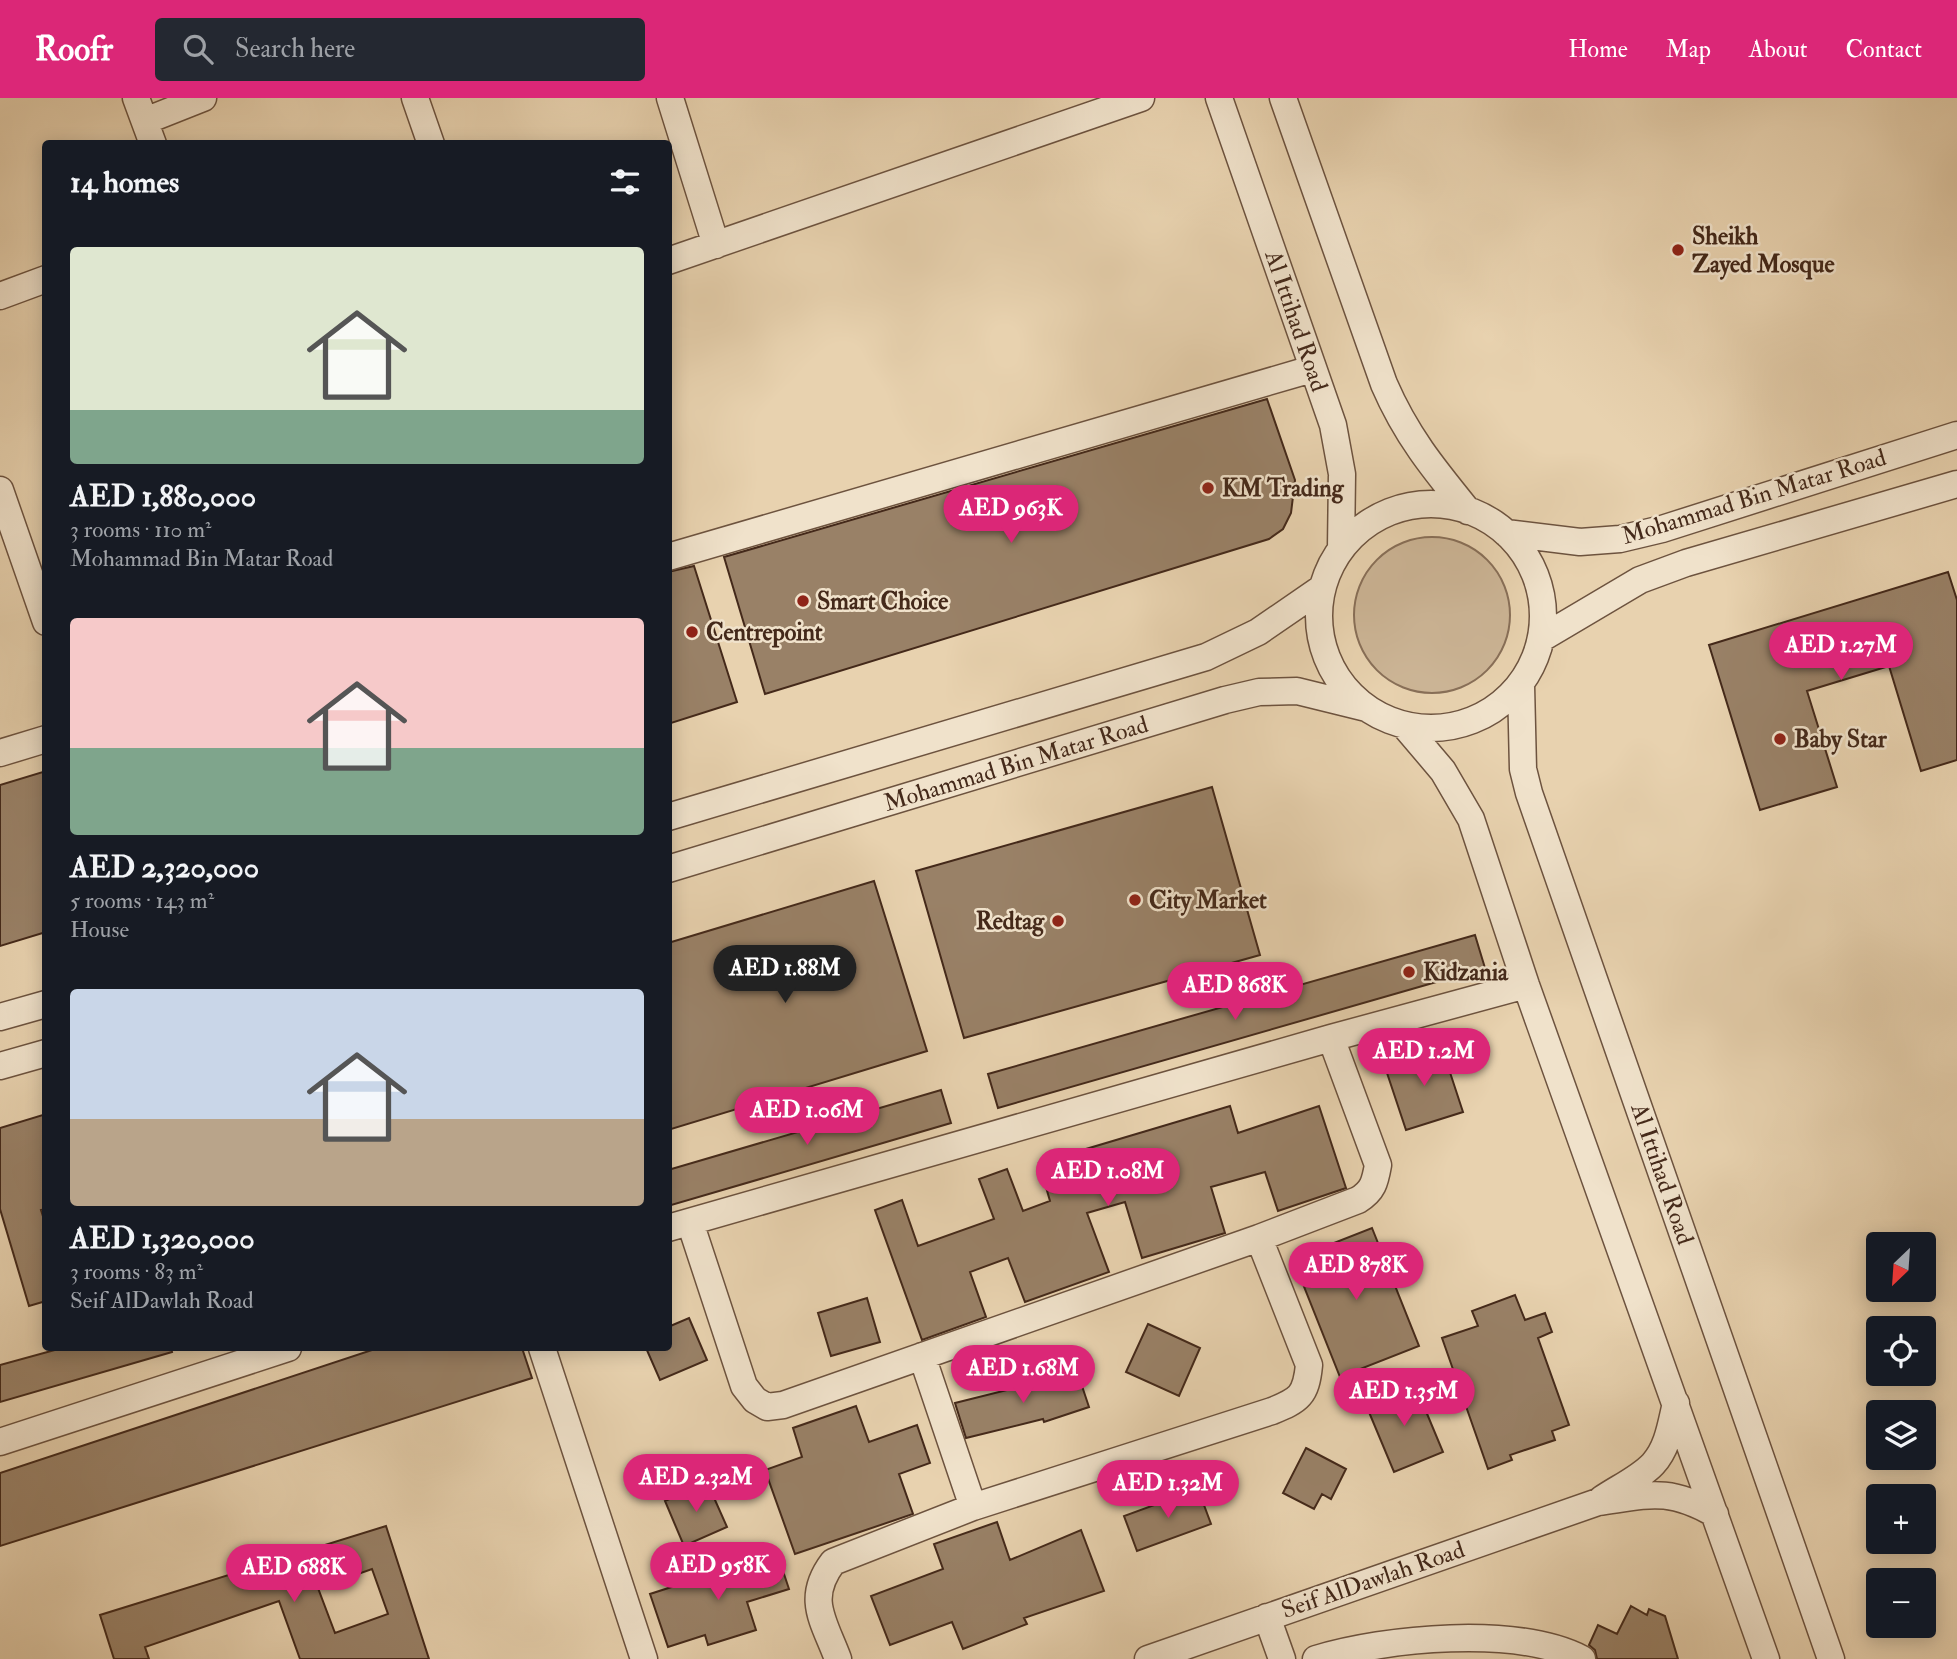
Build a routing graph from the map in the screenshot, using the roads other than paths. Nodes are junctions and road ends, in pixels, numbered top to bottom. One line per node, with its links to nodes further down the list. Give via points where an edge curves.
1 (203, 98): 7 (street)
2 (415, 98): 8 (street)
3 (670, 98): 9 (street)
4 (1141, 98): 9 (street)
5 (1219, 98): 13 (street, Al Ittihad Road)
6 (1283, 98): 17 (street, via 1397,414 1420,453)
7 (145, 121)
8 (430, 140)
9 (716, 244): 10 (street)
10 (672, 260)
11 (42, 280): 12 (street)
12 (0, 296)
13 (1312, 369): 19 (street, Al Ittihad Road, via 1333,425 1342,474); 20 (street)
14 (1957, 435): 18 (street, Mohammad Bin Matar Road, via 1620,539 1580,542)
15 (1957, 484): 23 (street, Mohammad Bin Matar Road, via 1674,567 1631,584)
16 (1, 497): 22 (street)
17 (1468, 511): 18 (street); 19 (street, via 1445,505 1399,509 1367,525)
18 (1506, 534): 23 (street, via 1534,570 1544,615)
19 (1341, 549): 21 (street)
20 (672, 556)
21 (1322, 588): 25 (street, via 1322,642 1331,667 1346,690); 29 (street, Mohammad Bin Matar Road, via 1258,632 1206,657)
22 (42, 611)
23 (1542, 638): 24 (street)
24 (1521, 685): 26 (street, via 1480,718 1430,729); 55 (street, Al Ittihad Road, via 1523,769 1529,793)
25 (1366, 708): 26 (street); 30 (street, Mohammad Bin Matar Road, via 1297,691 1259,692)
26 (1404, 725): 31 (street, via 1443,771 1471,819)
27 (42, 740): 28 (street)
28 (0, 752)
29 (672, 816)
30 (672, 868)
31 (1526, 985): 34 (street); 42 (street)
32 (42, 1005): 33 (street)
33 (0, 1017)
34 (1331, 1038): 37 (street); 38 (street, via 1378,1165 1376,1182 1358,1200)
35 (42, 1054): 36 (street)
36 (0, 1066)
37 (679, 1225): 41 (street, via 744,1386 767,1408)
38 (1259, 1238): 41 (street); 45 (street, via 1309,1365 1301,1396 1272,1410)
39 (279, 1351): 43 (street)
40 (543, 1351): 48 (street)
41 (922, 1356): 45 (street)
42 (1676, 1403): 44 (street, Seif AlDawlah Road, via 1668,1436 1652,1465); 46 (street)
43 (0, 1442)
44 (1598, 1502): 46 (street, Seif AlDawlah Road, via 1673,1495); 47 (street, Seif AlDawlah Road)
45 (973, 1507): 49 (street, via 833,1562 818,1587 817,1601)
46 (1715, 1514): 54 (street)
47 (1267, 1617): 50 (street, Seif AlDawlah Road); 51 (street)
48 (644, 1659)
49 (838, 1659)
50 (1148, 1659)
51 (1282, 1659)
52 (1317, 1659): 53 (street, via 1392,1642 1444,1639 1526,1642)
53 (1582, 1659)
54 (1766, 1659)
55 (1831, 1659)

